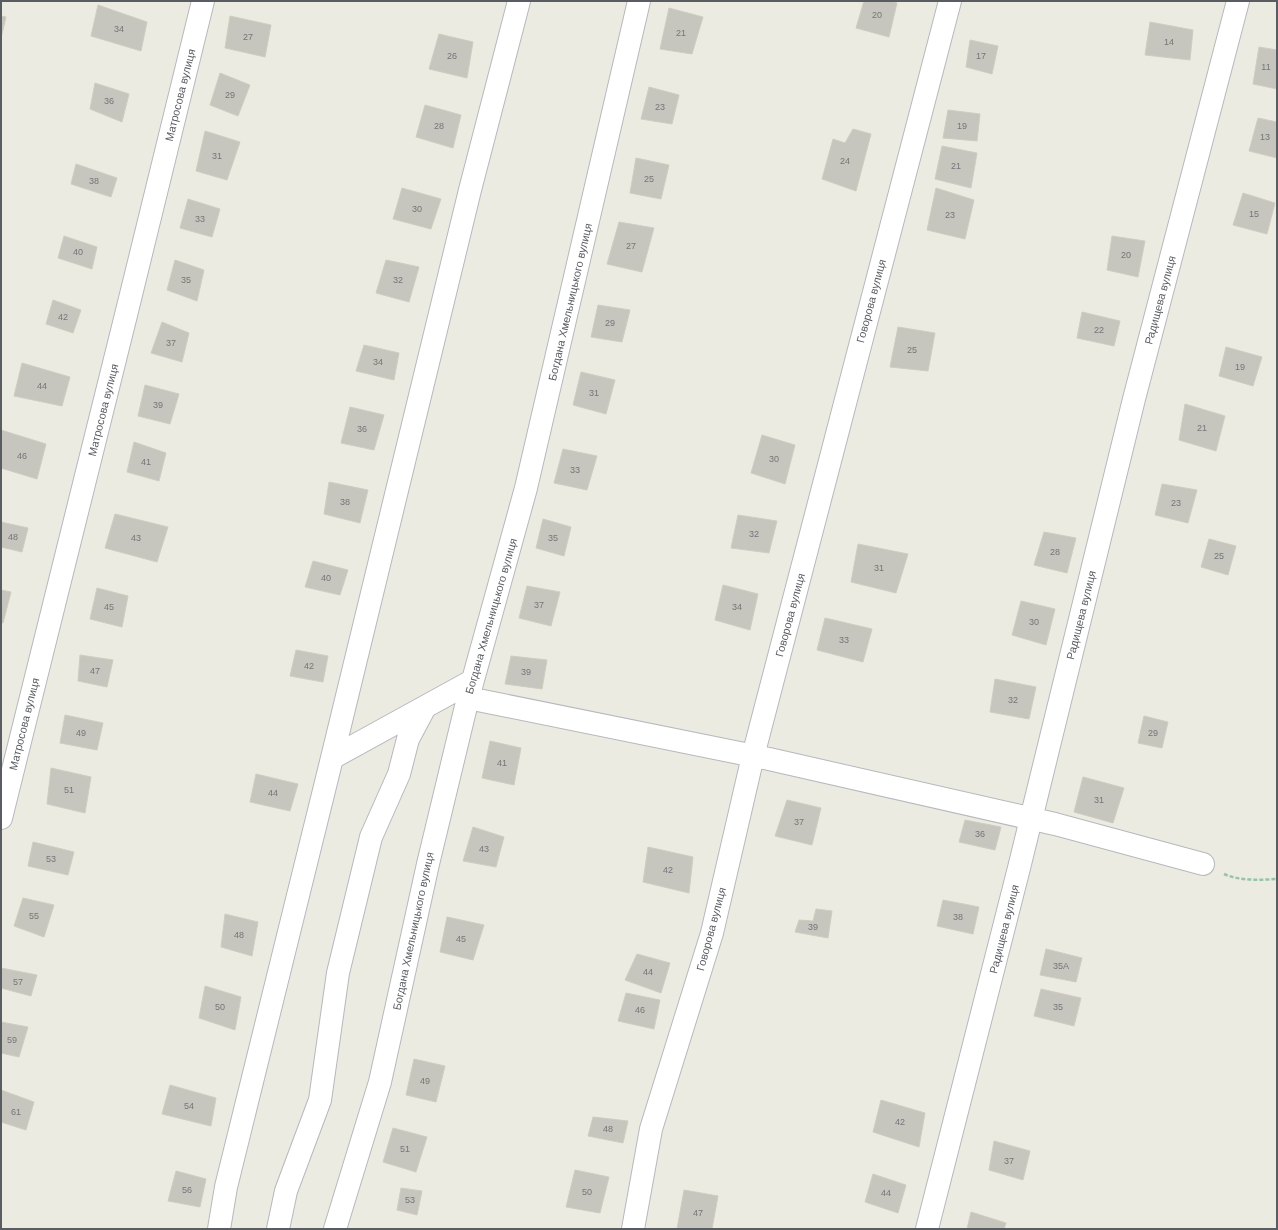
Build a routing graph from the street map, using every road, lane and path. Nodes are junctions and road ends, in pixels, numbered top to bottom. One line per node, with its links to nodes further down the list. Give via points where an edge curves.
1 (203, 1): 10 (street, Матросова вулиця)
2 (519, 1): 9 (street, via 470,190)
3 (639, 1): 6 (street, Богдана Хмельницького вулиця, via 526,488)
4 (950, 1): 8 (street, Говорова вулиця)
5 (1238, 1): 11 (street, Радищева вулиця, via 1134,399)
6 (470, 689): 7 (street); 8 (street); 16 (street, Богдана Хмельницького вулиця, via 380,1082)
7 (424, 707): 9 (street); 15 (street, via 408,739 399,774 371,837 338,973 320,1100 286,1191)
8 (753, 756): 11 (street); 17 (street, Говорова вулиця, via 712,933 651,1129)
9 (332, 758): 14 (street, via 226,1187)
10 (1, 818)
11 (1031, 819): 12 (street); 18 (street, Радищева вулиця)
12 (1203, 864): 13 (path, via 1231,877)
13 (1277, 879)
14 (219, 1229)
15 (278, 1229)
16 (335, 1229)
17 (633, 1229)
18 (927, 1229)

